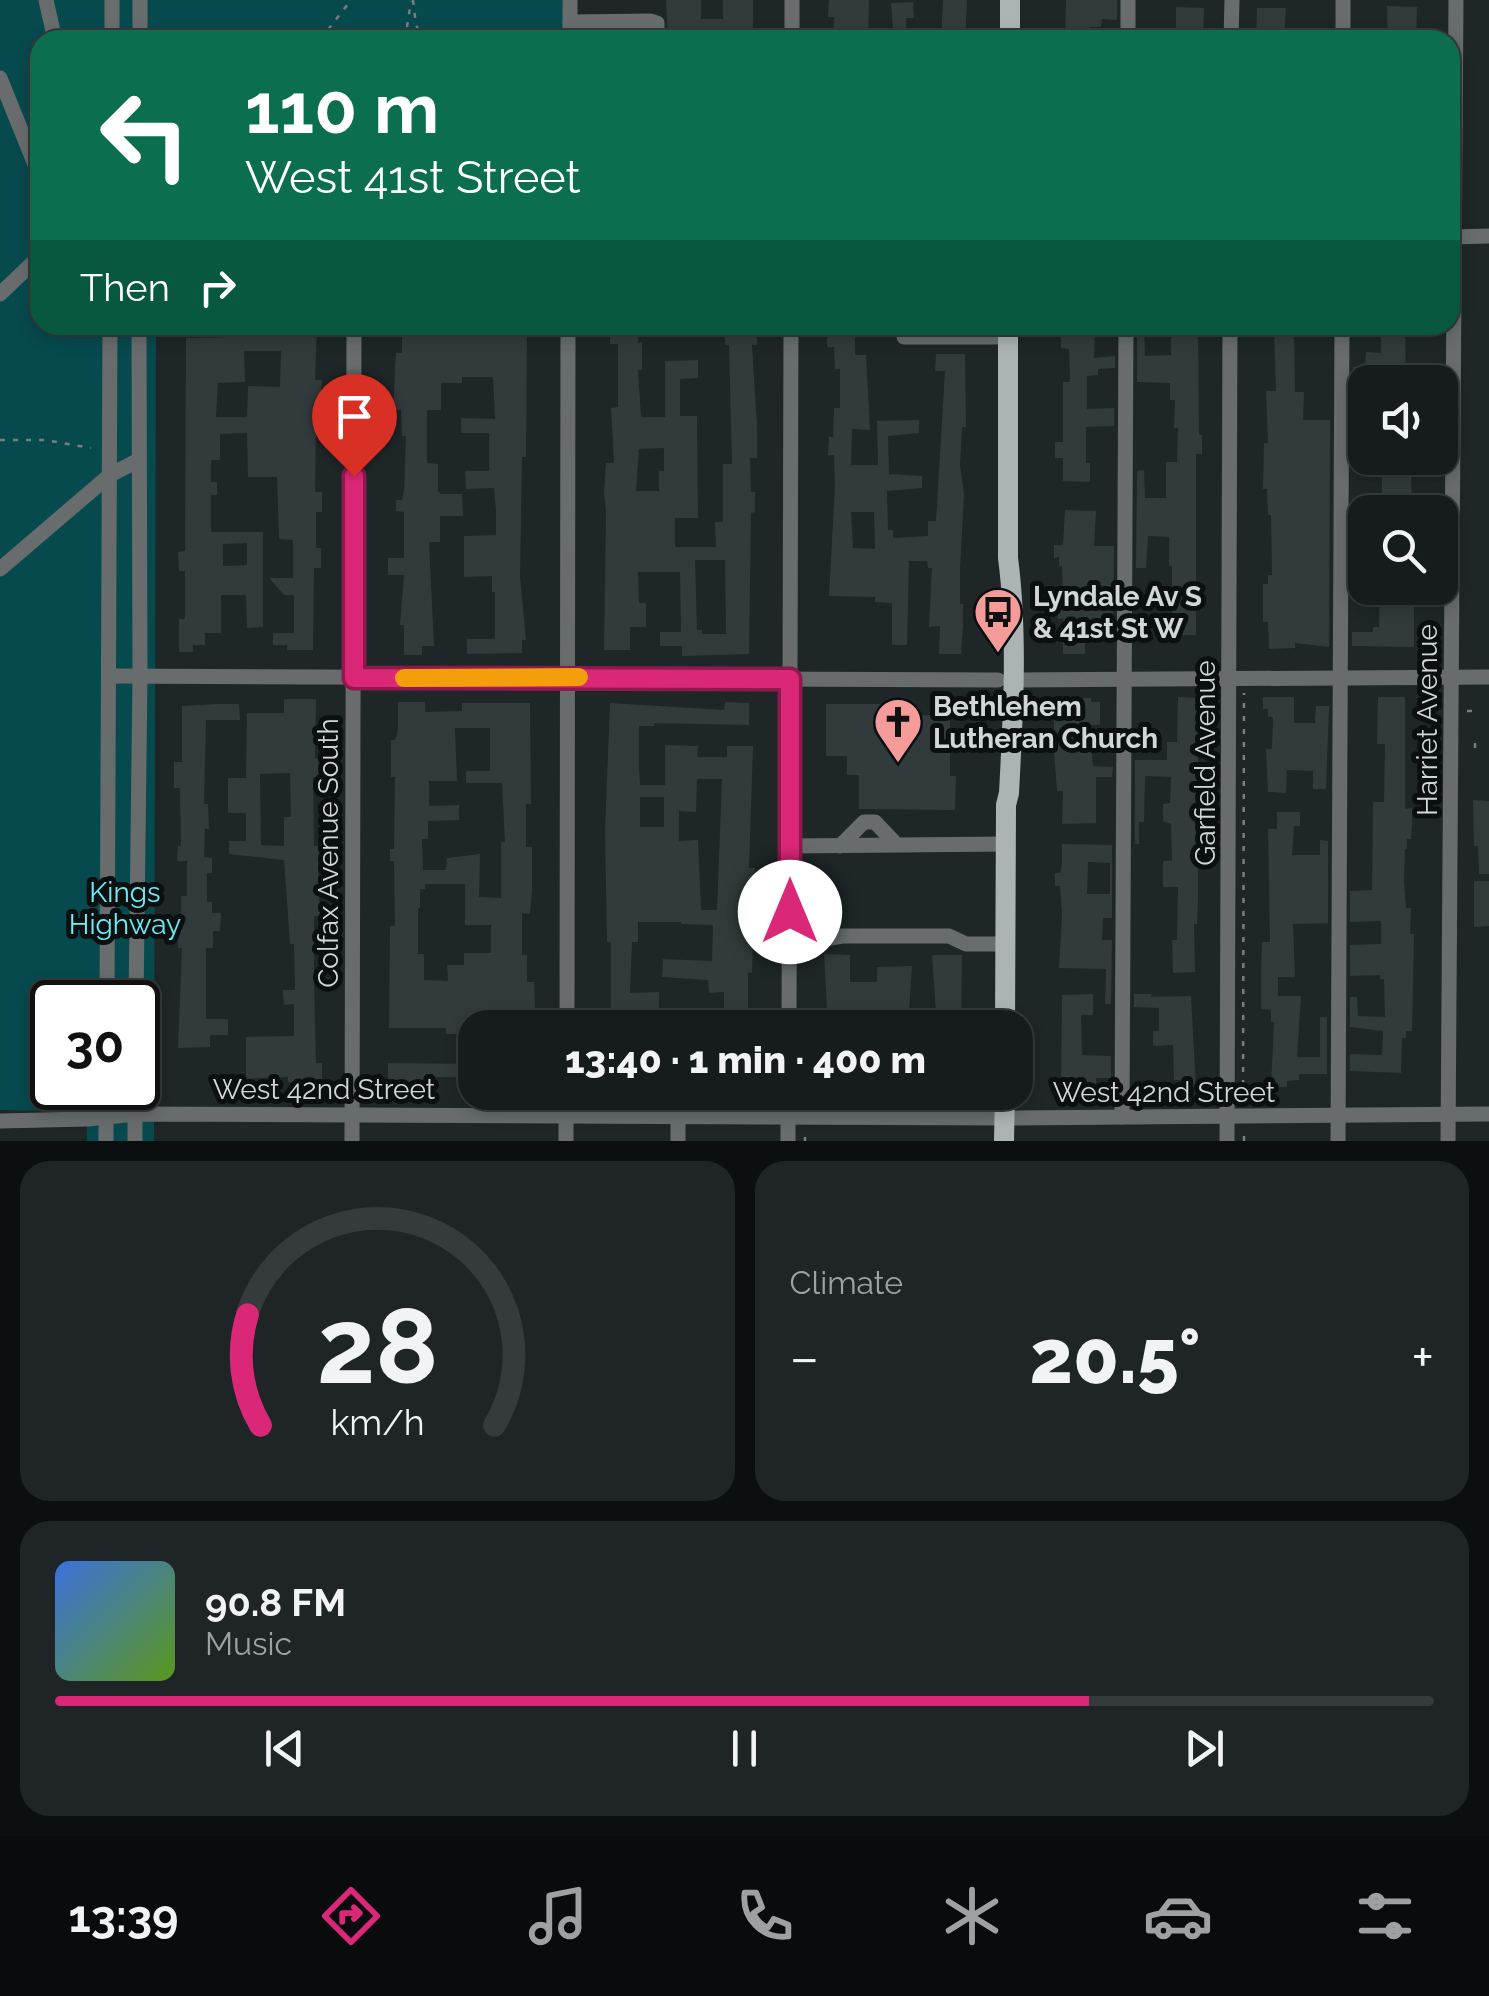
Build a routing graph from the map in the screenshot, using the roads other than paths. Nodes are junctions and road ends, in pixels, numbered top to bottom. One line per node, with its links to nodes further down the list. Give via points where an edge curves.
1 (46, 0): 12 (street)
2 (112, 0): 13 (street)
3 (140, 0): 14 (street)
4 (570, 0): 11 (street)
5 (792, 0): 17 (street)
6 (1010, 0): 18 (main road)
7 (1128, 0): 19 (street)
8 (1232, 0): 20 (street)
9 (1343, 0): 21 (street)
10 (1456, 0): 22 (street, Harriet Avenue)
11 (570, 22): 15 (street); 16 (street, via 651,21)
12 (53, 30)
13 (112, 30)
14 (140, 30)
15 (570, 30)
16 (657, 30)
17 (792, 30)
18 (1010, 30)
19 (1128, 30)
20 (1231, 30)
21 (1343, 30)
22 (1455, 30)
23 (0, 78): 24 (street)
24 (30, 152)
25 (1460, 236): 26 (street)
26 (1489, 236)
27 (30, 266): 28 (street)
28 (0, 294)
29 (110, 335): 42 (street)
30 (139, 335): 41 (street)
31 (354, 335): 49 (street, Colfax Avenue South)
32 (568, 335): 46 (street)
33 (791, 335): 52 (street)
34 (939, 335): 40 (street)
35 (1008, 335): 54 (main road, via 1012,584)
36 (1126, 335): 53 (street)
37 (1230, 335): 50 (street, Garfield Avenue)
38 (1342, 335): 51 (street)
39 (1452, 335): 47 (street, Harriet Avenue)
40 (904, 337)
41 (138, 460): 42 (street); 45 (street)
42 (110, 474): 43 (street); 44 (street)
43 (0, 569)
44 (110, 676): 45 (street); 61 (street)
45 (140, 676): 49 (street); 62 (street)
46 (567, 677): 49 (street); 52 (street); 63 (street)
47 (1452, 677): 48 (street); 51 (street); 73 (street, Harriet Avenue)
48 (1489, 677)
49 (354, 678): 72 (street, Colfax Avenue South)
50 (1230, 678): 51 (street); 53 (street); 78 (street, Garfield Avenue)
51 (1343, 678): 76 (street)
52 (790, 679): 54 (street); 57 (street)
53 (1125, 679): 54 (street); 80 (street)
54 (1005, 680): 56 (main road)
55 (895, 842): 56 (street); 58 (street); 58 (street, via 875,822 864,822)
56 (1006, 844): 59 (main road)
57 (790, 846): 58 (street); 60 (street)
58 (840, 846)
59 (1006, 944): 60 (street, via 966,944 949,936 842,936); 65 (main road)
60 (790, 945): 64 (street)
61 (107, 980)
62 (136, 980)
63 (567, 1010)
64 (789, 1010)
65 (1005, 1010)
66 (106, 1110): 81 (street)
67 (135, 1110): 71 (street)
68 (566, 1110): 75 (street)
69 (788, 1110): 79 (street)
70 (1004, 1110): 82 (main road)
71 (135, 1114): 72 (street, West 42nd Street); 81 (street, West 42nd Street); 85 (street)
72 (352, 1114): 75 (street, West 42nd Street); 86 (street, Colfax Avenue South)
73 (1448, 1114): 74 (street, West 42nd Street); 76 (street, West 42nd Street); 93 (street, Harriet Avenue)
74 (1489, 1114)
75 (566, 1115): 77 (street, West 42nd Street); 87 (street)
76 (1338, 1115): 78 (street, West 42nd Street); 92 (street)
77 (678, 1116): 79 (street, West 42nd Street); 88 (street)
78 (1227, 1116): 80 (street, West 42nd Street); 91 (street, Garfield Avenue)
79 (788, 1117): 82 (street, West 42nd Street); 89 (street)
80 (1122, 1117): 82 (street, West 42nd Street)
81 (106, 1118): 83 (street, West 42nd Street); 84 (street)
82 (1004, 1118): 90 (main road)
83 (0, 1121)
84 (106, 1141)
85 (135, 1141)
86 (352, 1141)
87 (566, 1141)
88 (678, 1141)
89 (788, 1141)
90 (1004, 1141)
91 (1227, 1141)
92 (1338, 1141)
93 (1448, 1141)

